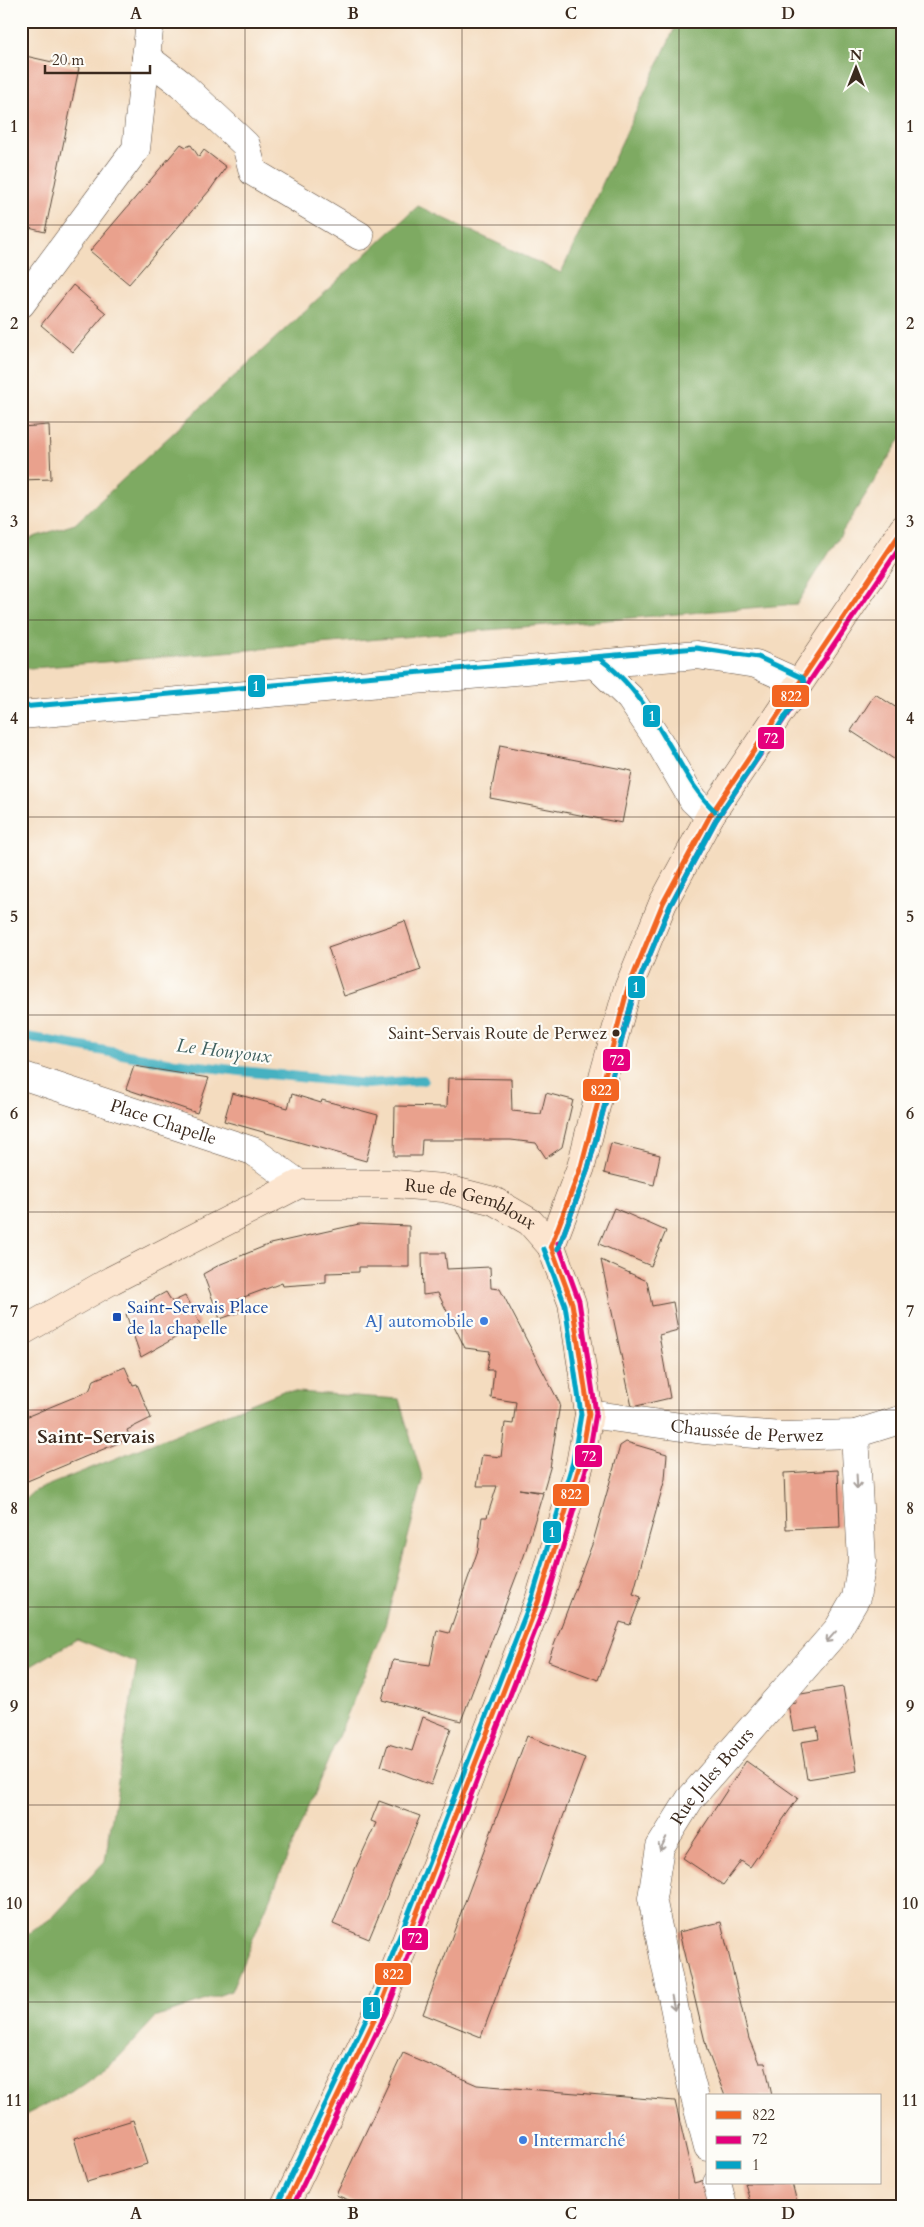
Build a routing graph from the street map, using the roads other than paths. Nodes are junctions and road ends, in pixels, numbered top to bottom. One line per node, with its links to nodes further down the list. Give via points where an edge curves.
1 (150, 21): 2 (street)
2 (146, 57): 3 (street, via 181,84 246,145 253,172); 4 (street, via 136,149)
3 (360, 236)
4 (21, 304)
5 (903, 529): 7 (main road)
6 (596, 665): 7 (street, via 697,655 756,664); 8 (street); 9 (street, via 630,698 693,800)
7 (798, 683): 9 (main road)
8 (21, 715)
9 (710, 816): 12 (main road, via 663,903 627,991 582,1167)
10 (21, 1075): 11 (street, Place Chapelle, via 253,1151)
11 (299, 1184): 12 (main road, Rue de Gembloux, via 395,1184 443,1188 494,1201 514,1211 530,1222); 13 (main road, Rue de Gembloux, via 86,1294)
12 (551, 1246): 14 (main road, Rue de Gembloux, via 572,1304)
13 (21, 1332)
14 (589, 1414): 16 (street, Chaussée de Perwez, via 703,1430 782,1436); 19 (main road, Rue de Gembloux, via 580,1464 539,1600 380,2010)
15 (903, 1419): 16 (street, Chaussée de Perwez)
16 (855, 1434): 17 (street, Rue Jules Bours, one-way to 17, via 862,1561 856,1598 838,1629 690,1799 660,1847 652,1898 685,2060)
17 (706, 2140)
18 (717, 2184): 20 (street)
19 (284, 2206)
20 (723, 2206)

